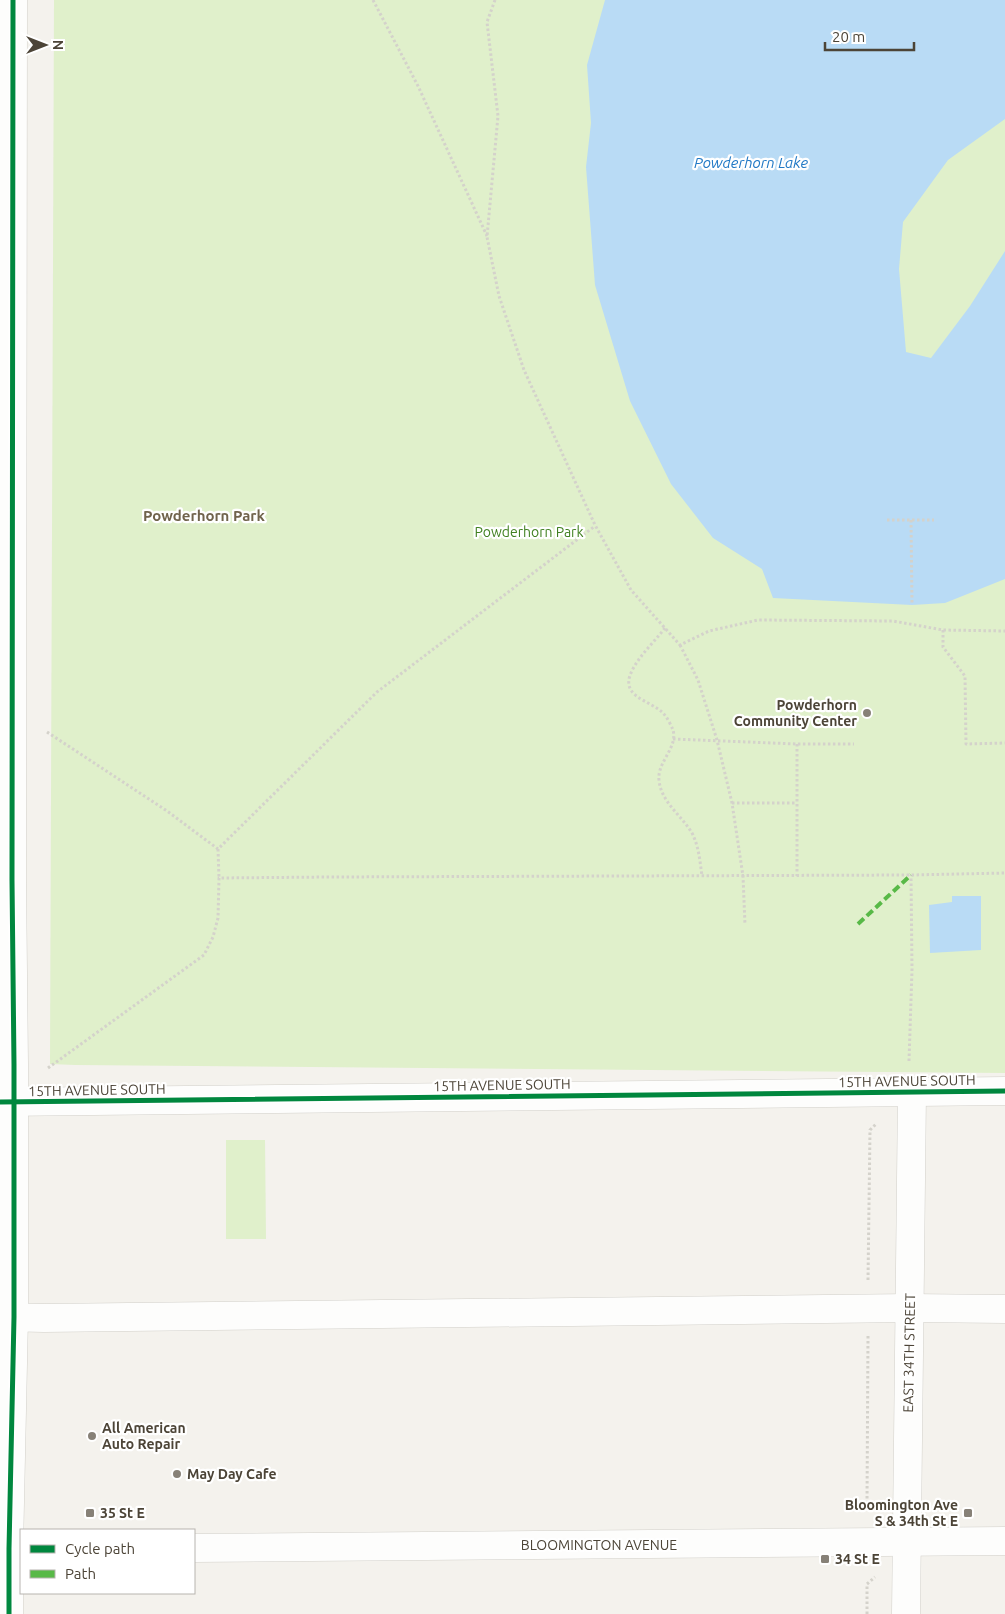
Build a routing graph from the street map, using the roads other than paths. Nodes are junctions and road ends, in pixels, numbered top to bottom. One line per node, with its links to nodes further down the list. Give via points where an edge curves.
1 (13, 0): 2 (street)
2 (6, 216): 3 (street)
3 (6, 436): 4 (street)
4 (6, 658): 5 (street)
5 (6, 880): 8 (street, via 14,1056)
6 (1005, 1091): 7 (street, 15TH AVENUE SOUTH)
7 (912, 1092): 8 (street, 15TH AVENUE SOUTH); 9 (street, EAST 34TH STREET)
8 (7, 1102): 11 (street)
9 (910, 1308): 10 (street); 11 (street); 13 (street, EAST 34TH STREET)
10 (1005, 1309)
11 (7, 1317): 15 (street)
12 (1005, 1541): 13 (street, BLOOMINGTON AVENUE)
13 (906, 1543): 14 (street, BLOOMINGTON AVENUE); 17 (street, EAST 34TH STREET)
14 (195, 1548)
15 (10, 1549): 16 (street)
16 (9, 1614)
17 (906, 1614)

